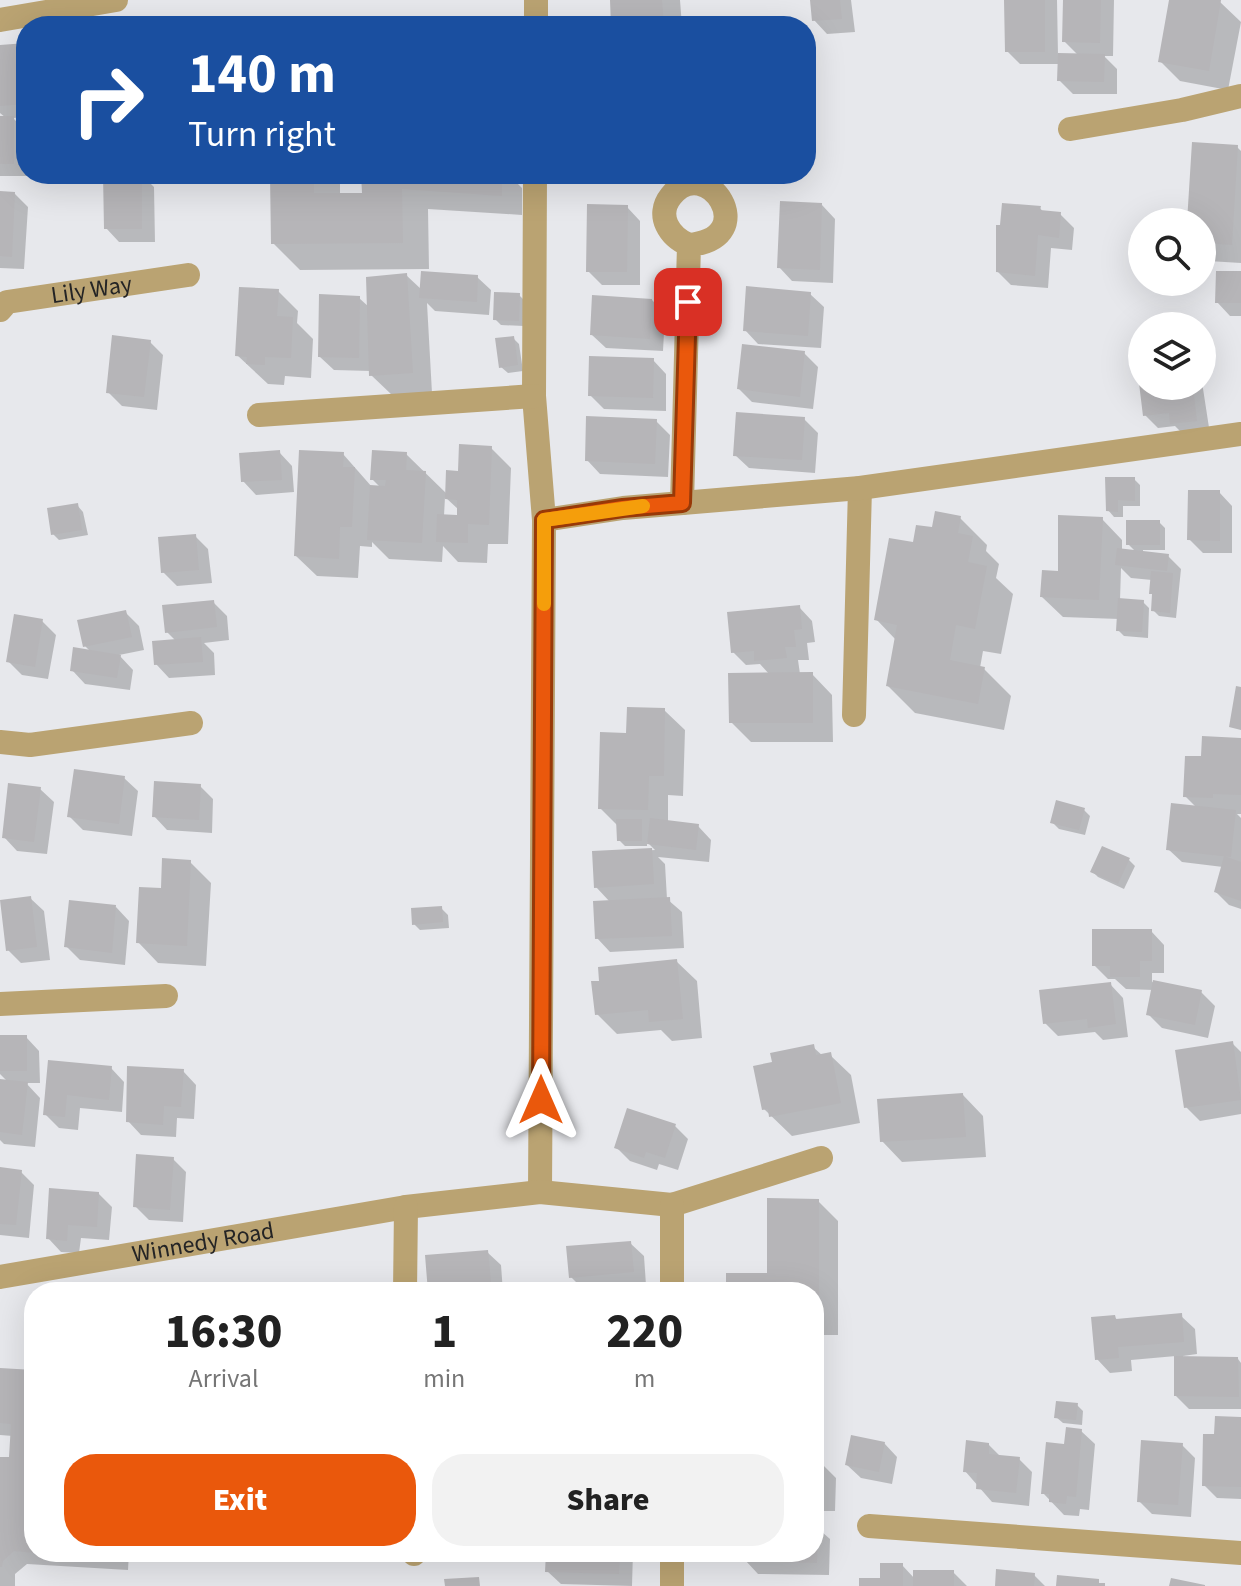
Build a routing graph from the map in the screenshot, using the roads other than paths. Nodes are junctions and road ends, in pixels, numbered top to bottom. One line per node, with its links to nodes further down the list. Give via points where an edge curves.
1 (116, 0): 2 (street)
2 (23, 16)
3 (1241, 96): 4 (street)
4 (1070, 129)
5 (535, 184): 9 (street)
6 (689, 245): 13 (street)
7 (188, 275): 8 (street, Lily Way, via 7,302)
8 (0, 310)
9 (534, 396): 10 (street); 14 (street)
10 (259, 415)
11 (1241, 434): 12 (street)
12 (860, 488): 13 (street); 15 (street)
13 (682, 503): 14 (street)
14 (544, 520): 21 (street)
15 (854, 715)
16 (191, 723): 17 (street, via 30,745)
17 (0, 742)
18 (166, 996): 19 (street)
19 (0, 1004)
20 (821, 1158): 22 (street)
21 (540, 1192): 22 (street, Winnedy Road); 23 (street, Winnedy Road)
22 (672, 1205): 26 (street)
23 (406, 1207): 24 (street, Winnedy Road); 25 (street)
24 (0, 1277)
25 (405, 1282)
26 (672, 1282)
27 (869, 1526): 28 (street)
28 (1241, 1553)
29 (672, 1562): 30 (street)
30 (672, 1586)

